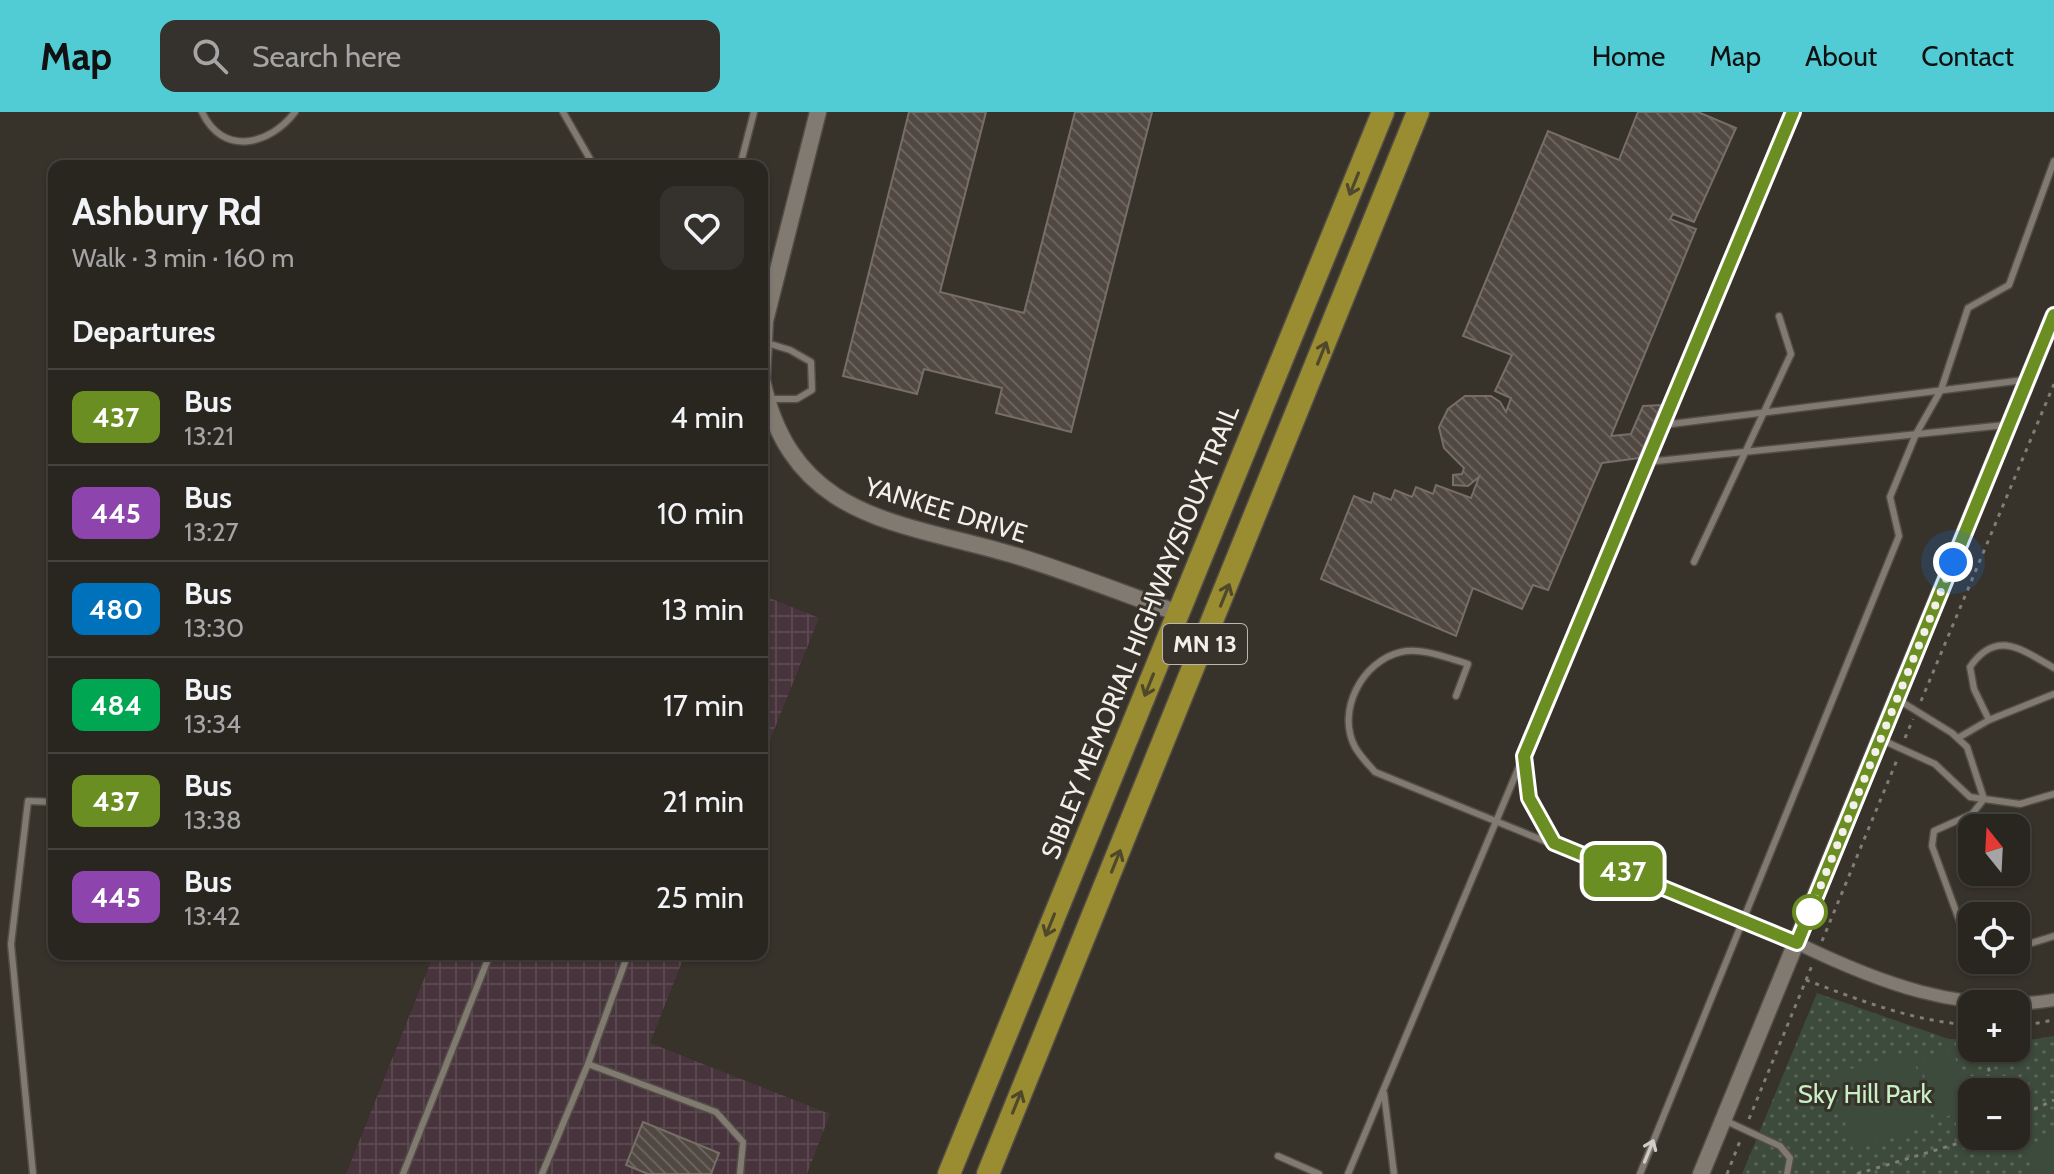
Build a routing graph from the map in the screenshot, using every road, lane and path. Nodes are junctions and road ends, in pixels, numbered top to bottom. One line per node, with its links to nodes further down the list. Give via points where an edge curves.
1 (202, 112): 2 (lane, via 219,132 246,142 281,130)
2 (295, 112)
3 (563, 112): 9 (lane)
4 (754, 112): 10 (lane)
5 (818, 112): 12 (street, YANKEE DRIVE)
6 (1383, 112): 28 (highway, SIBLEY MEMORIAL HIGHWAY/SIOUX TRAIL / MN 13, one-way to 28)
7 (1418, 112): 70 (highway, MN 13, one-way to 7)
8 (1794, 112): 23 (lane)
9 (591, 160)
10 (742, 160)
11 (2054, 161): 18 (lane, via 2009,285 1968,308)
12 (768, 309)
13 (2054, 315): 16 (street)
14 (1779, 316): 21 (lane, via 1791,354)
15 (768, 343): 19 (lane, via 811,362 812,390 797,399)
16 (2028, 380): 18 (lane); 22 (street)
17 (2054, 384): 33 (path)
18 (1941, 390): 21 (lane); 24 (lane)
19 (768, 399)
20 (768, 404): 28 (street, YANKEE DRIVE, via 787,449 810,478 840,501)
21 (1762, 413): 23 (lane); 25 (lane)
22 (2009, 424): 24 (lane); 32 (street)
23 (1663, 425): 26 (lane)
24 (1916, 434): 25 (lane); 45 (lane, via 1890,497 1899,536)
25 (1742, 452): 26 (lane); 27 (lane)
26 (1647, 462): 38 (lane)
27 (1694, 562)
28 (1178, 613): 69 (highway, SIBLEY MEMORIAL HIGHWAY/SIOUX TRAIL / MN 13, one-way to 69)
29 (2054, 668): 34 (lane, via 2000,644 1982,649 1970,667)
30 (2054, 694): 34 (lane)
31 (1456, 696): 42 (lane, via 1468,664 1402,651 1382,660 1357,685 1349,711 1354,745 1375,772)
32 (1897, 699): 33 (lane); 36 (street)
33 (1917, 711): 35 (lane); 37 (path)
34 (1989, 720): 35 (lane)
35 (1958, 738): 40 (lane, via 1967,747)
36 (1880, 739): 37 (lane); 47 (street)
37 (1901, 748): 40 (lane, via 1935,764 1970,797); 49 (path)
38 (1524, 756): 42 (lane); 43 (lane, via 1529,798)
39 (2054, 794): 40 (lane, via 2020,804)
40 (1984, 799): 44 (lane, via 1972,814 1934,831 1932,846)
41 (48, 802): 65 (lane, via 28,801 11,944)
42 (1497, 820): 43 (lane); 58 (lane)
43 (1554, 843): 45 (lane)
44 (1958, 917)
45 (1743, 921): 47 (lane); 74 (lane, one-way to 45)
46 (2054, 936): 48 (lane)
47 (1797, 943): 49 (street); 61 (street)
48 (2030, 944)
49 (1817, 953): 52 (path); 53 (street, via 1867,977 1924,994 1990,1003)
50 (488, 960): 66 (lane)
51 (626, 960): 57 (lane)
52 (1806, 980): 55 (path, via 1858,1000); 62 (path)
53 (2054, 1000)
54 (2054, 1020): 56 (path)
55 (1958, 1023)
56 (2030, 1024)
57 (588, 1064): 67 (lane); 68 (lane, via 716,1112 743,1142)
58 (1384, 1090): 72 (lane); 73 (lane)
59 (2054, 1100): 60 (path)
60 (2030, 1111)
61 (1724, 1120): 62 (lane); 75 (street)
62 (1744, 1132): 76 (path); 77 (lane, via 1780,1146 1790,1158)
63 (1958, 1143): 78 (path)
64 (1278, 1156): 71 (lane)
65 (33, 1174)
66 (403, 1174)
67 (542, 1174)
68 (740, 1174)
69 (949, 1174)
70 (988, 1174)
71 (1319, 1174)
72 (1348, 1174)
73 (1394, 1174)
74 (1640, 1174)
75 (1701, 1174)
76 (1727, 1174)
77 (1787, 1174)
78 (1857, 1174)

